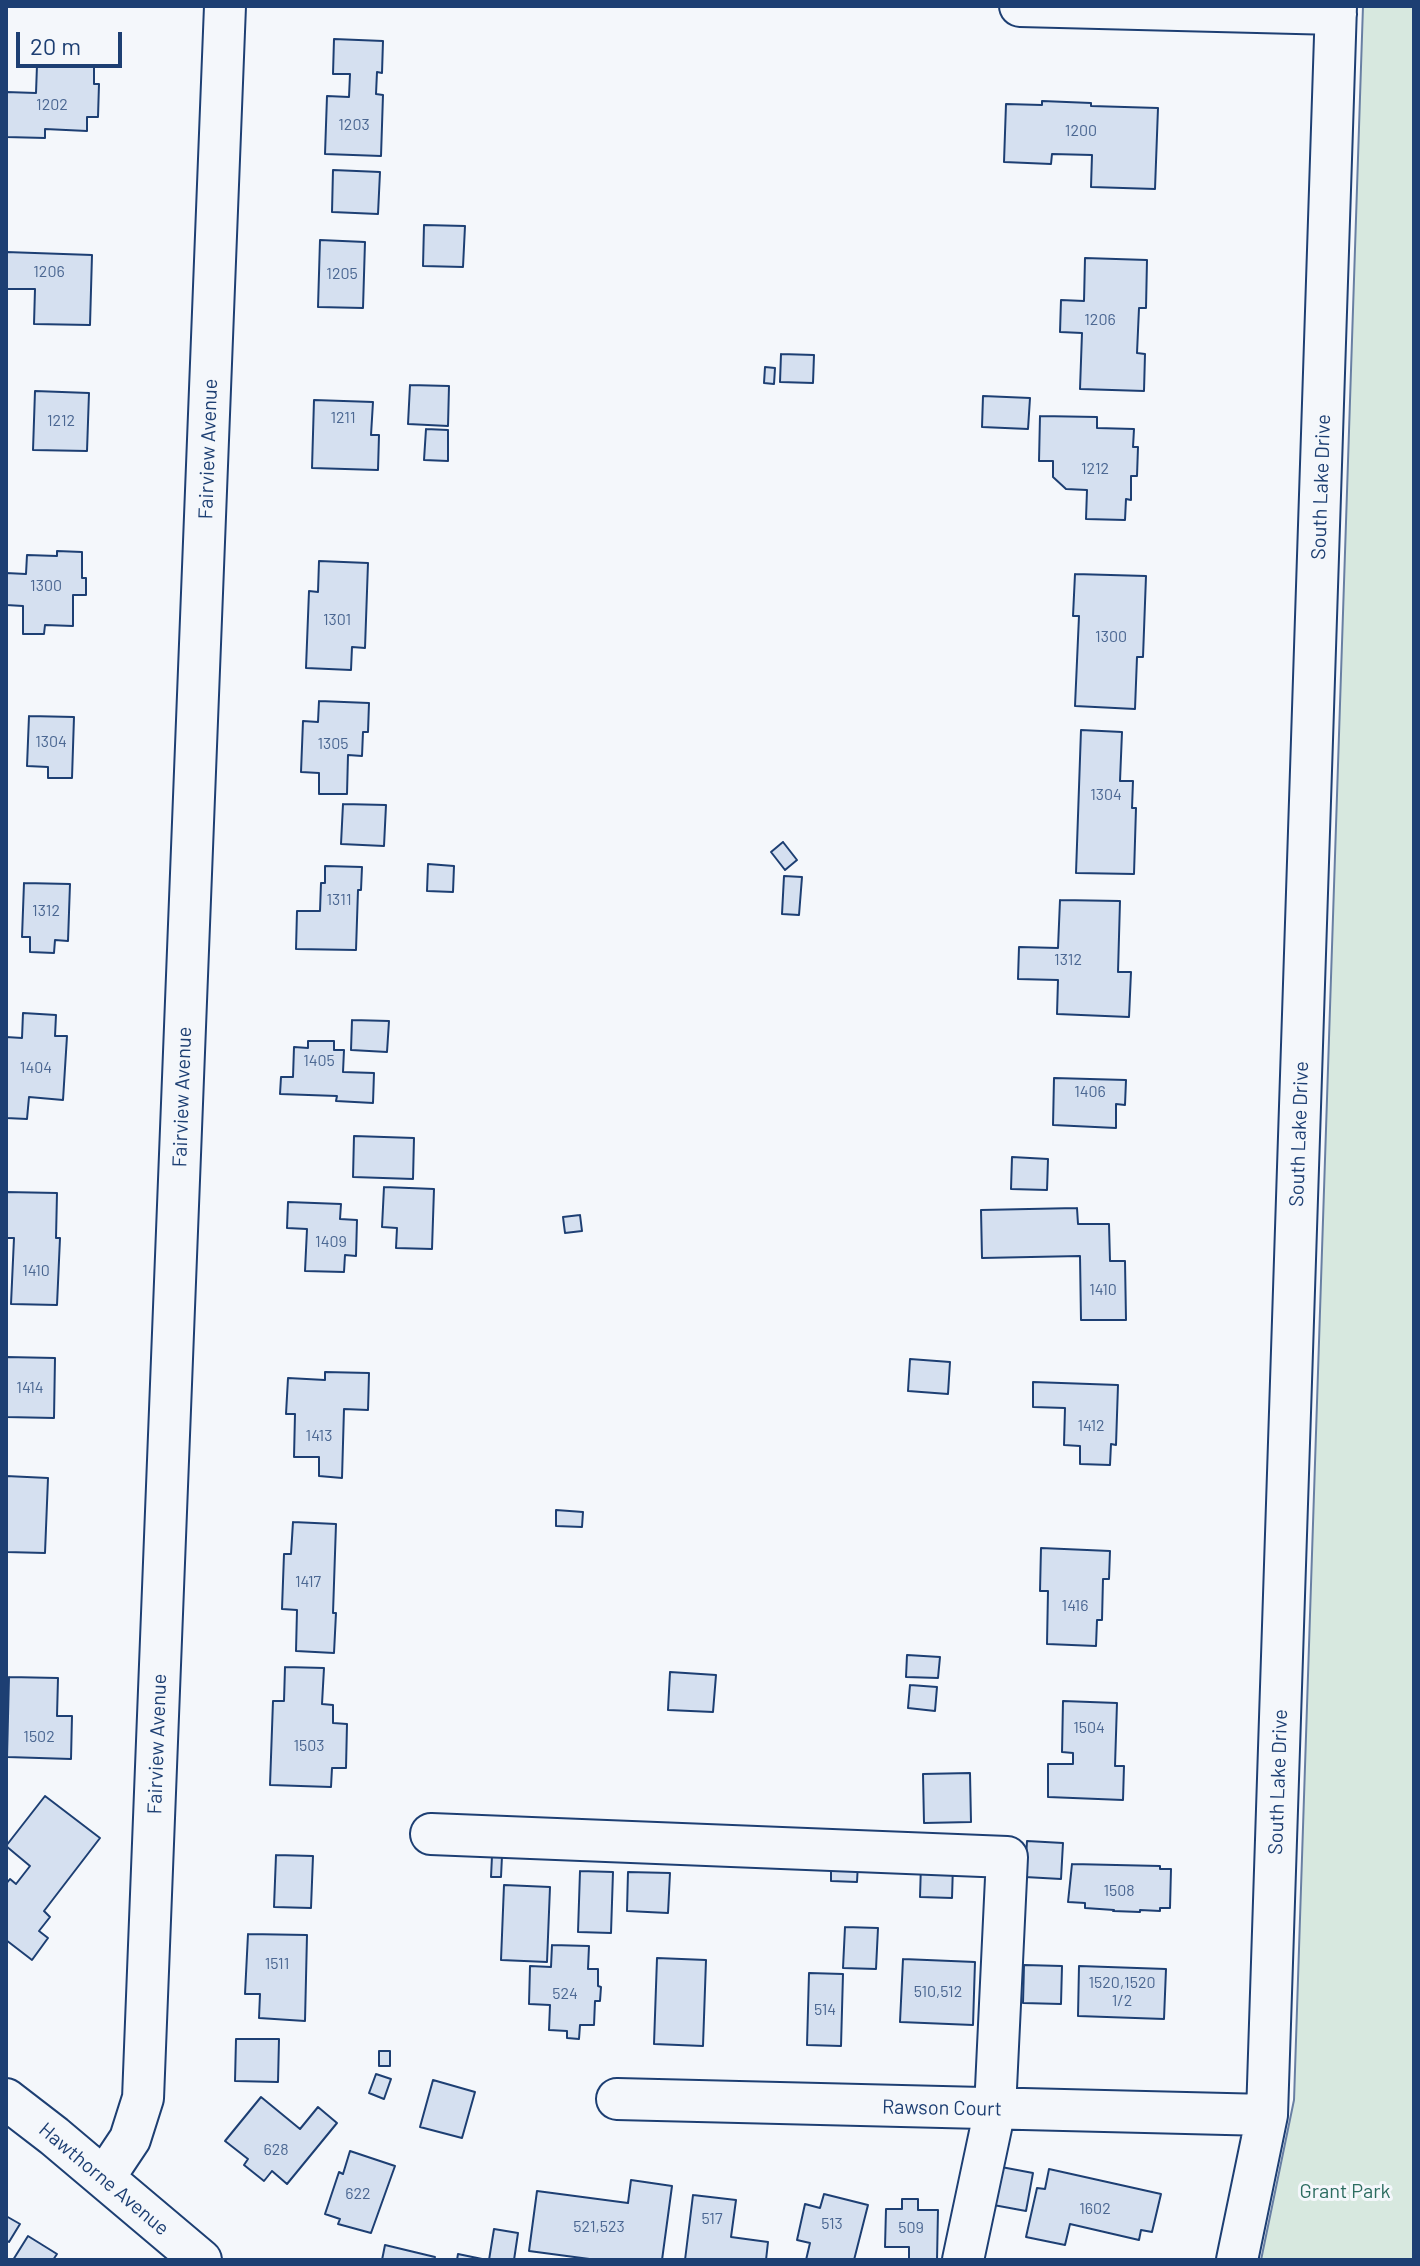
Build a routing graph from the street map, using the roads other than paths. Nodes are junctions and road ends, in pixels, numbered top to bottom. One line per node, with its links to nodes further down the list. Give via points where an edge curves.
1 (225, 6): 9 (street, Fairview Avenue, via 143,2098 130,2139)
2 (1020, 6): 3 (street)
3 (1336, 10): 8 (street, South Lake Drive)
4 (431, 1834): 7 (street, via 1007,1857)
5 (6, 2099): 9 (street, Hawthorne Avenue)
6 (617, 2099): 7 (street, Rawson Court)
7 (995, 2109): 8 (street, Rawson Court); 11 (street)
8 (1267, 2115): 12 (street, South Lake Drive)
9 (104, 2178): 10 (street, Hawthorne Avenue)
10 (201, 2260)
11 (963, 2260)
12 (1237, 2260)

